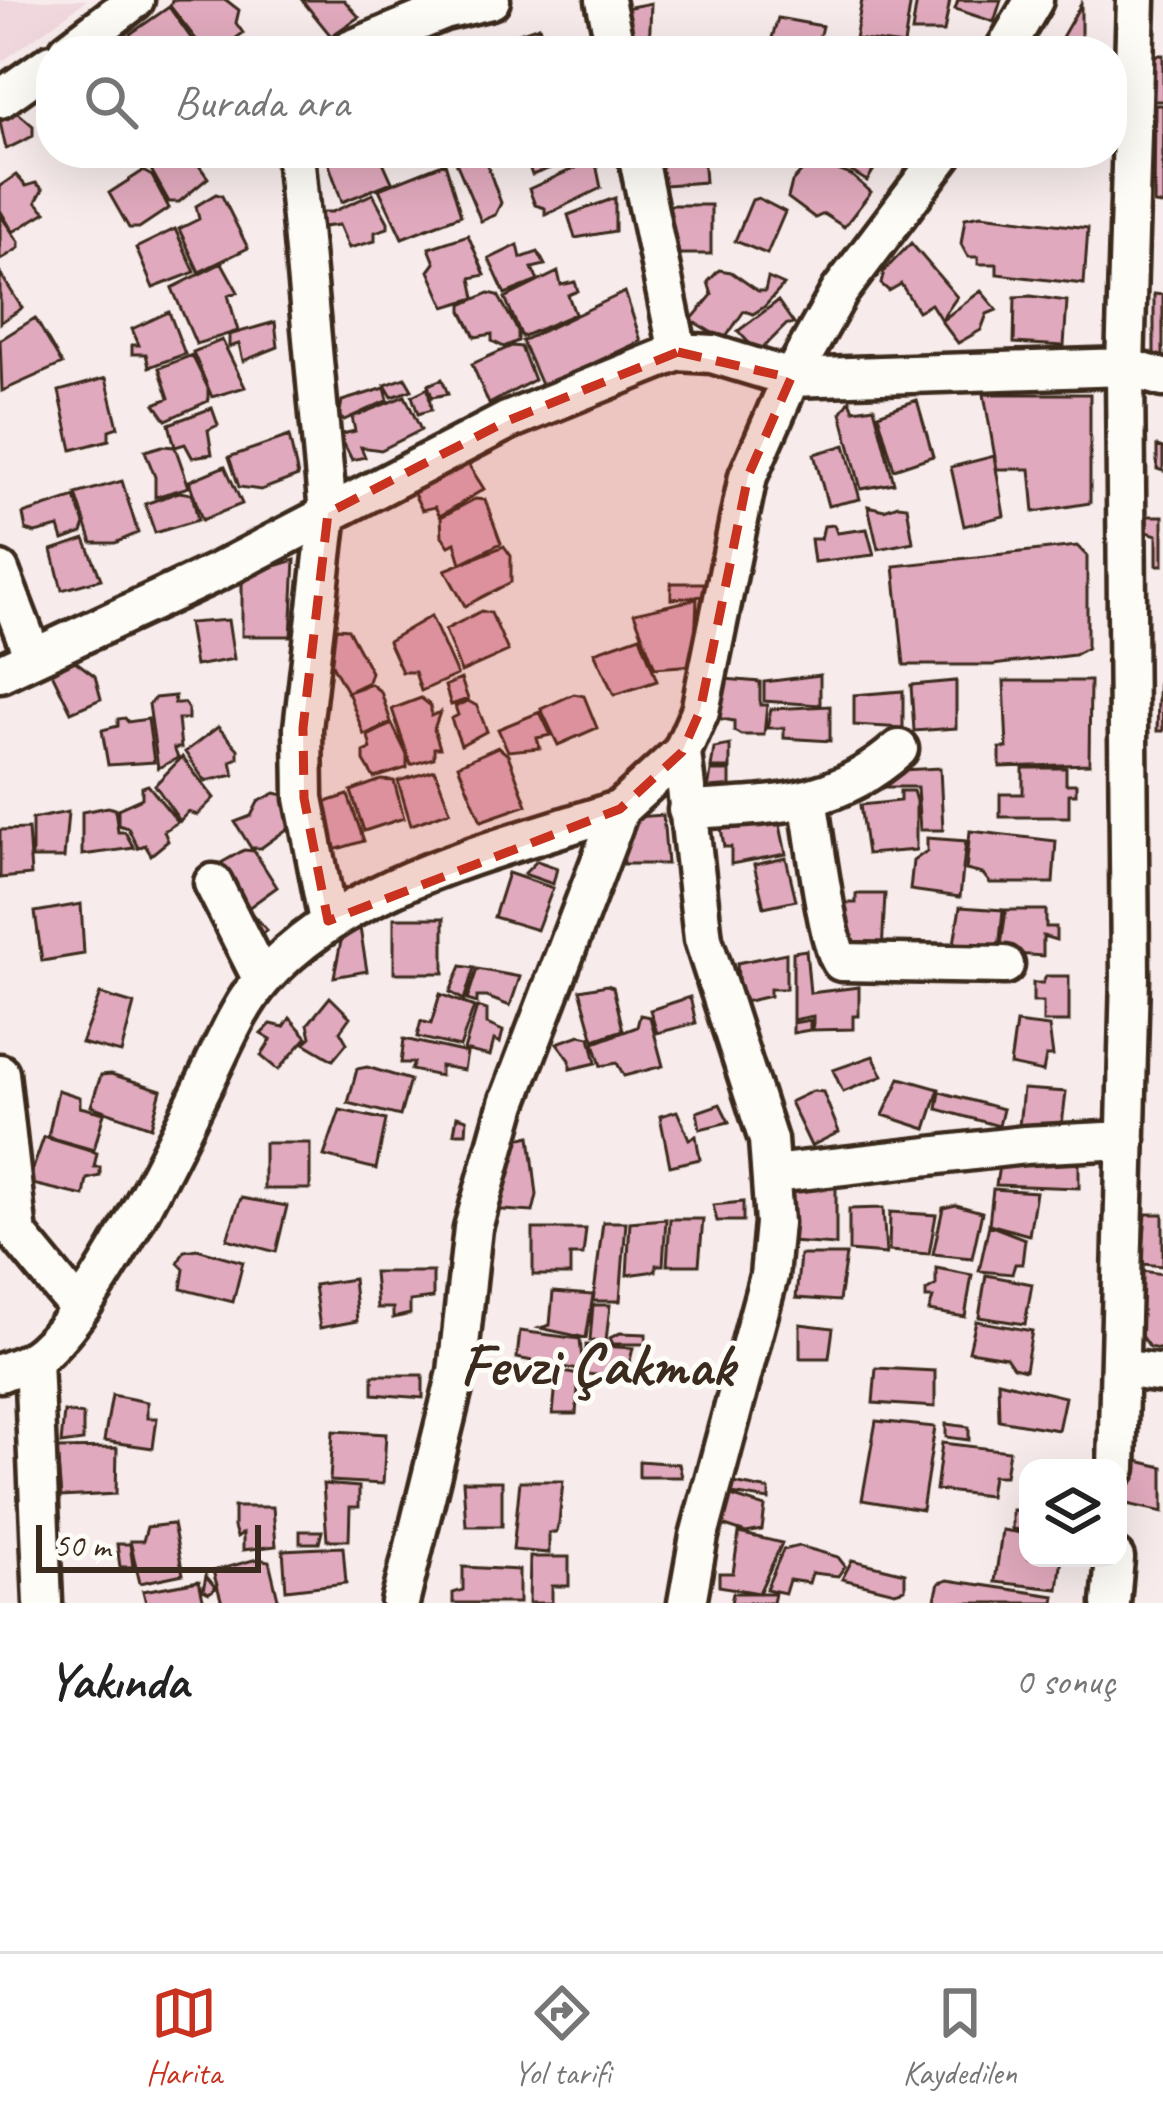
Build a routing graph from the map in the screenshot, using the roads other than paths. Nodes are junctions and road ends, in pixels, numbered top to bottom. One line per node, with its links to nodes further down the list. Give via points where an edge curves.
1 (135, 0): 6 (street)
2 (491, 0): 7 (street)
3 (605, 0): 8 (street)
4 (1034, 0): 9 (street)
5 (1146, 6): 16 (street)
6 (88, 36)
7 (381, 36)
8 (613, 36)
9 (1013, 36)
10 (36, 74): 11 (street)
11 (0, 100)
12 (296, 168): 19 (street)
13 (640, 168): 15 (street)
14 (933, 168): 17 (street, via 840,291)
15 (678, 352): 17 (street); 19 (street, via 507,421)
16 (1125, 368): 17 (street); 18 (street); 31 (street)
17 (791, 377): 23 (street, via 748,476 700,711)
18 (1163, 378)
19 (328, 513): 21 (street); 28 (street, via 303,728 304,798)
20 (0, 571): 21 (street)
21 (16, 665)
22 (899, 749): 24 (street, via 868,777)
23 (682, 752): 25 (street); 26 (street)
24 (808, 800): 26 (street); 29 (street, via 828,938 841,962)
25 (620, 809): 28 (street, via 429,875); 42 (street, via 484,1175 458,1372)
26 (687, 809): 34 (street, via 704,939)
27 (214, 883): 30 (street)
28 (328, 921): 30 (street)
29 (1005, 965)
30 (262, 980): 35 (street)
31 (1146, 1000): 33 (street)
32 (0, 1073): 35 (street, via 17,1234)
33 (1126, 1140): 34 (street); 37 (street)
34 (773, 1174): 43 (street, via 769,1276)
35 (79, 1310): 36 (street)
36 (17, 1366): 41 (street)
37 (1120, 1368): 38 (street); 39 (street)
38 (1163, 1374)
39 (1117, 1459)
40 (1114, 1567): 44 (street)
41 (43, 1603)
42 (400, 1603)
43 (687, 1603)
44 (1112, 1603)

